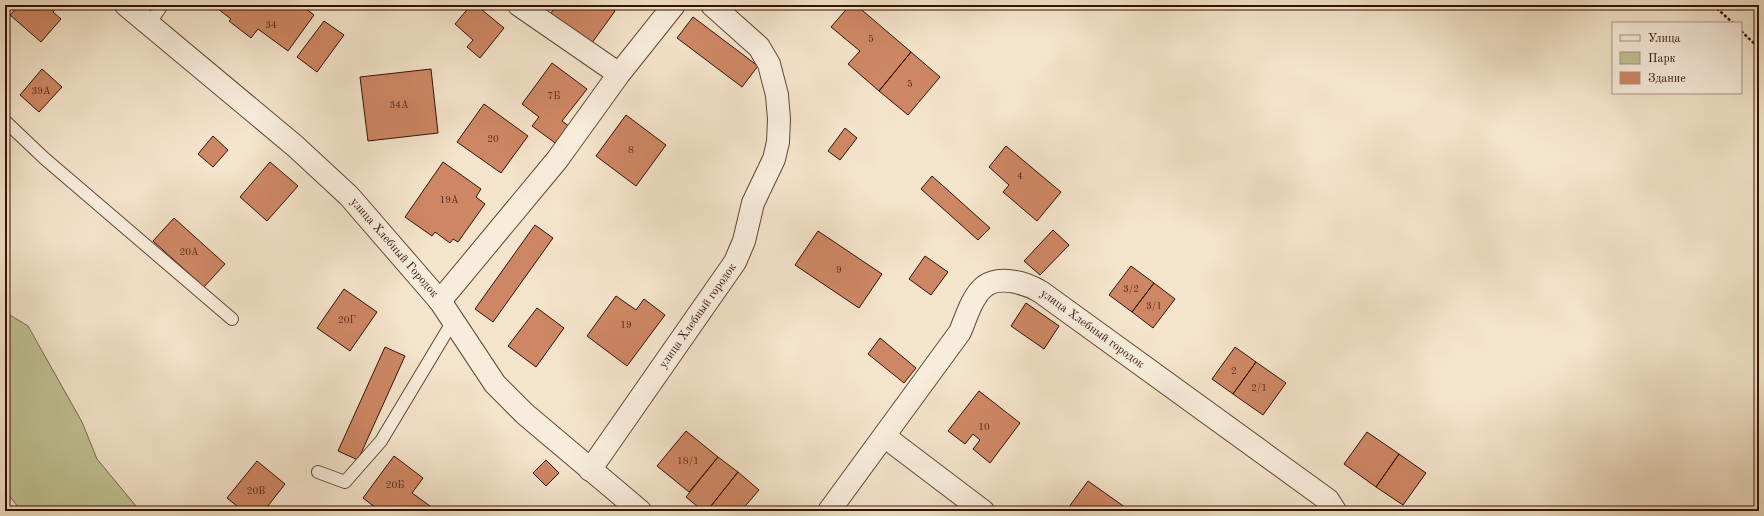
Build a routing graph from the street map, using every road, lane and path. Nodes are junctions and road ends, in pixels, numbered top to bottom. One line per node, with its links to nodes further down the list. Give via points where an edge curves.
1 (126, 5): 8 (street, улица Хлебный Городок)
2 (162, 5): 8 (lane)
3 (519, 5): 11 (street)
4 (674, 5): 11 (street, улица Хлебный городок)
5 (712, 5): 17 (street, улица Хлебный городок, via 758,47 769,64 777,94 779,119 774,159 754,203 744,241 735,262)
6 (1714, 5): 7 (path)
7 (1731, 22)
8 (149, 24): 13 (street, улица Хлебный Городок, via 295,146 349,196)
9 (1742, 32): 10 (path)
10 (1759, 48)
11 (619, 74): 13 (street, улица Хлебный городок, via 557,160)
12 (5, 121): 14 (lane, via 44,158)
13 (440, 301): 15 (street, улица Хлебный Городок)
14 (232, 319)
15 (454, 321): 17 (street, улица Хлебный Городок, via 495,384 525,414); 18 (lane, via 381,441 345,482)
16 (884, 436): 20 (street, улица Хлебный городок); 21 (street); 22 (street, улица Хлебный городок, via 960,332 974,300 985,286 1001,281 1016,281 1030,286 1054,301 1328,500)
17 (590, 470): 19 (street, улица Хлебный Городок)
18 (318, 472)
19 (640, 511)
20 (829, 511)
21 (983, 511)
22 (1336, 511)

